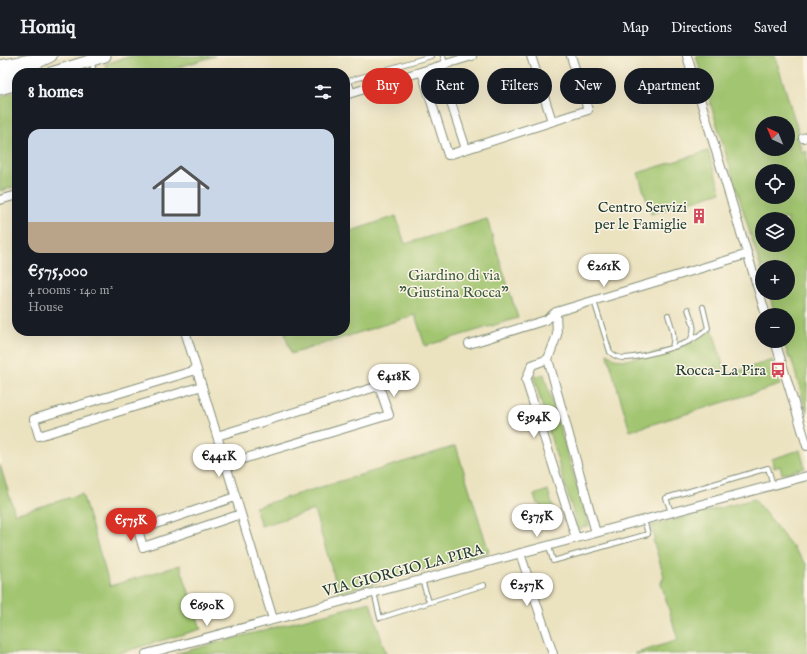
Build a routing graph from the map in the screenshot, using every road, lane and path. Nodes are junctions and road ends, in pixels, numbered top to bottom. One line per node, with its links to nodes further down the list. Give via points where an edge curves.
1 (51, 56): 10 (street); 11 (street)
2 (105, 56): 8 (street)
3 (431, 56): 18 (lane)
4 (472, 56): 9 (street)
5 (531, 56): 23 (street)
6 (571, 56): 23 (street, via 588,110)
7 (687, 56): 27 (street)
8 (92, 60): 12 (street); 13 (lane)
9 (442, 62): 14 (street); 24 (street)
10 (0, 66)
11 (26, 68)
12 (67, 68)
13 (93, 68)
14 (430, 68)
15 (421, 72): 21 (street)
16 (12, 74): 17 (street)
17 (0, 78)
18 (350, 81)
19 (12, 85): 20 (street)
20 (0, 89)
21 (350, 94)
22 (432, 104): 24 (street, via 448,155)
23 (552, 121): 24 (street)
24 (466, 149)
25 (12, 196): 26 (street)
26 (0, 200)
27 (748, 254): 28 (street); 31 (street)
28 (594, 301): 32 (street); 37 (lane, via 610,352 614,356 635,357)
29 (702, 307): 35 (lane, via 708,328)
30 (688, 308): 35 (lane, via 694,328)
31 (764, 308)
32 (556, 312): 36 (street, via 546,320); 39 (street, via 557,335)
33 (668, 315): 37 (lane, via 674,334)
34 (186, 336): 40 (street)
35 (689, 341): 37 (lane)
36 (468, 344)
37 (672, 347)
38 (776, 348): 43 (street)
39 (548, 359): 51 (street); 52 (street, via 532,365 526,380)
40 (196, 370): 41 (street); 41 (street, via 34,419 39,436)
41 (202, 386): 42 (street)
42 (217, 436): 44 (street); 44 (street, via 379,386 389,415)
43 (807, 446)
44 (226, 464): 47 (street)
45 (807, 476): 46 (street, VIA GIORGIO LA PIRA)
46 (774, 485): 48 (street, VIA GIORGIO LA PIRA); 48 (lane, via 768,468 666,498)
47 (236, 497): 49 (street); 49 (street, via 138,530 143,547)
48 (671, 512): 50 (street, VIA GIORGIO LA PIRA)
49 (241, 514): 59 (street)
50 (644, 520): 51 (street, VIA GIORGIO LA PIRA); 53 (lane, via 648,534 553,561)
51 (596, 532): 52 (street, VIA GIORGIO LA PIRA)
52 (576, 538): 53 (street, VIA GIORGIO LA PIRA)
53 (549, 545): 54 (street, VIA GIORGIO LA PIRA)
54 (520, 553): 55 (street, VIA GIORGIO LA PIRA); 61 (street)
55 (422, 580): 57 (street, VIA GIORGIO LA PIRA); 58 (lane)
56 (484, 585): 58 (lane)
57 (374, 592): 58 (lane, via 380,618); 59 (street, VIA GIORGIO LA PIRA)
58 (429, 602)
59 (273, 619): 60 (street, VIA GIORGIO LA PIRA)
60 (146, 654)
61 (553, 654)

